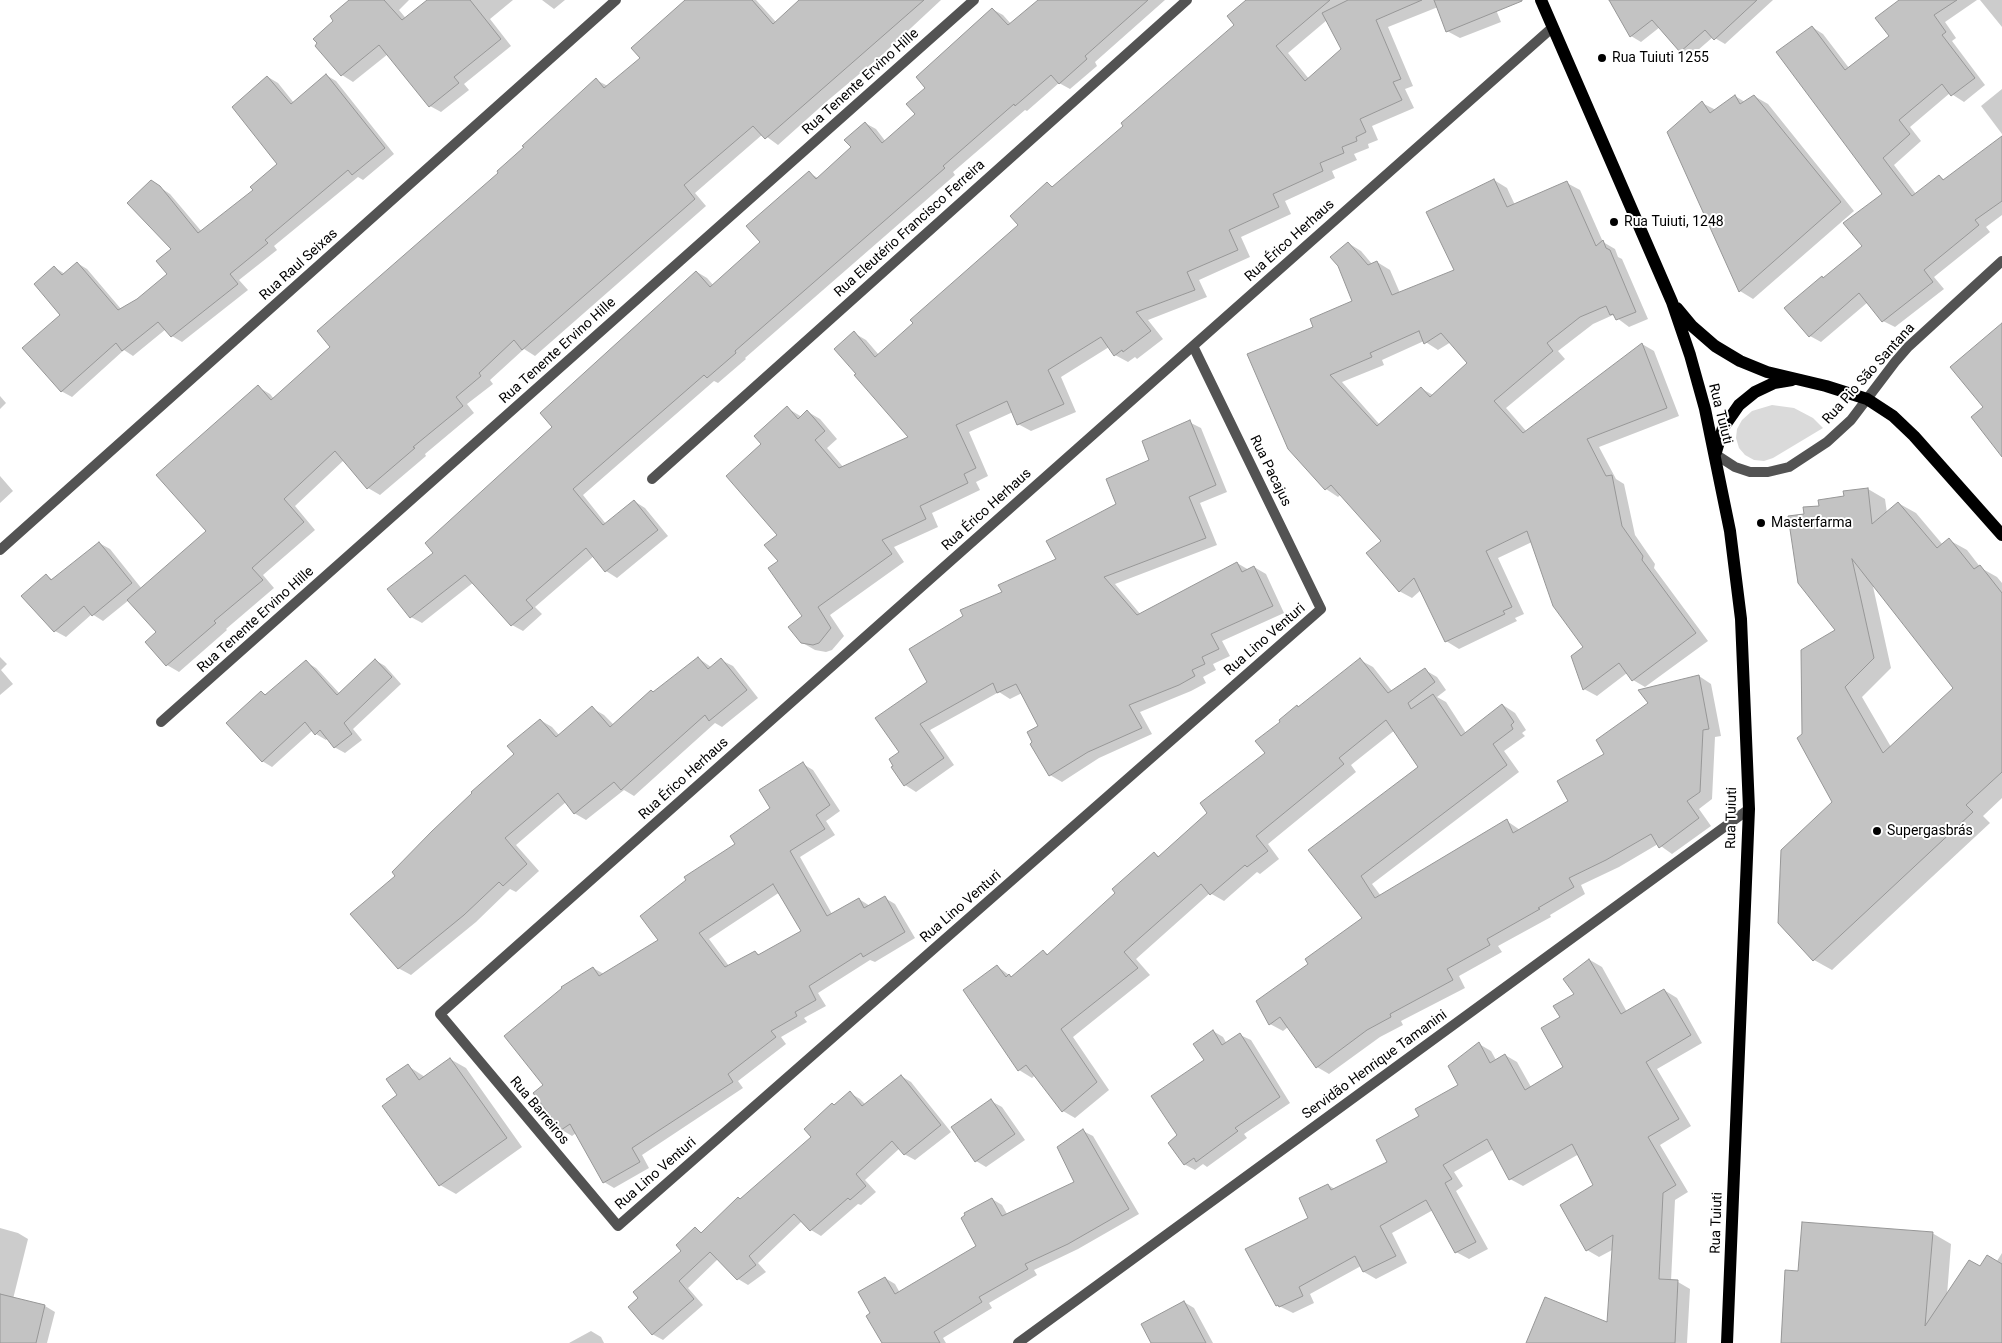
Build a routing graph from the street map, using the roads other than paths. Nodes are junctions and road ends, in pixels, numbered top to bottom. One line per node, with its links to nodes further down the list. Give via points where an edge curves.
1 (616, 0): 14 (street, Rua Raul Seixas)
2 (974, 0): 16 (street, Rua Tenente Ervino Hille)
3 (1187, 0): 12 (street, Rua Eleutério Francisco Ferreira)
4 (1541, 0): 5 (main road, Rua Tuiuti)
5 (1553, 27): 7 (main road, Rua Tuiuti); 8 (street, Rua Érico Herhaus)
6 (2002, 262): 10 (street, Rua Pio São Santana, via 1908,347)
7 (1672, 302): 9 (main road, Rua Tuiuti, via 1715,346 1740,361); 11 (main road, Rua Tuiuti, via 1690,356)
8 (1193, 346): 15 (street, Rua Pacajus); 18 (street, Rua Érico Herhaus)
9 (1795, 379): 10 (main road, Rua Tuiuti); 11 (main road, via 1774,383 1739,405 1723,428)
10 (1867, 399): 11 (street, Rua Pio São Santana, via 1851,420 1827,442 1789,467 1750,472); 13 (main road, Rua Tuiuti, via 1893,416 1914,436)
11 (1715, 454): 17 (main road, Rua Tuiuti, via 1742,619)
12 (652, 479)
13 (2002, 535)
14 (0, 550)
15 (1321, 609): 19 (street, Rua Lino Venturi)
16 (161, 722)
17 (1749, 809): 20 (street, Servidão Henrique Tamanini); 21 (main road, Rua Tuiuti)
18 (440, 1014): 19 (street, Rua Barreiros)
19 (618, 1226)
20 (1018, 1343)
21 (1727, 1343)

